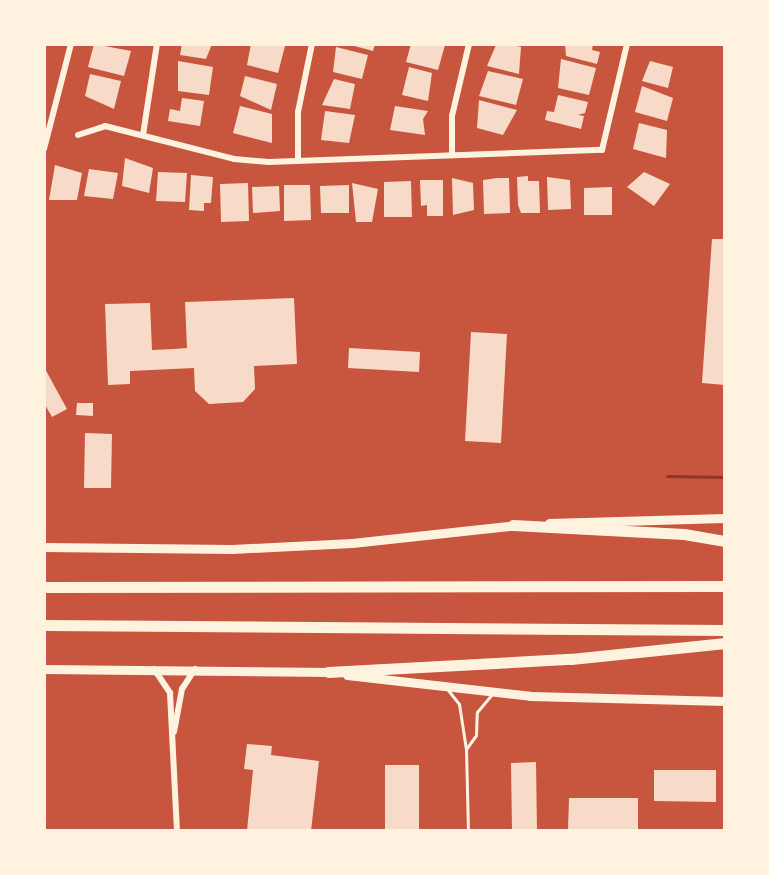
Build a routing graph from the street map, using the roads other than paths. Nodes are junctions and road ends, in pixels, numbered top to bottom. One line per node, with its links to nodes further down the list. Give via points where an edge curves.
1 (71, 44): 8 (street)
2 (157, 44): 7 (street)
3 (312, 44): 10 (street, via 298,112)
4 (469, 44): 9 (street, via 452,116)
5 (627, 44): 9 (street, via 602,150)
6 (78, 135): 7 (street, via 105,126)
7 (143, 135): 10 (street, via 234,159)
8 (44, 149)
9 (452, 155): 10 (street)
10 (298, 161)
11 (725, 518): 12 (main road)
12 (513, 525): 13 (highway); 14 (main road, via 247,548)
13 (725, 541)
14 (44, 547)
15 (725, 586): 16 (highway)
16 (44, 587)
17 (44, 625): 18 (highway)
18 (725, 630)
19 (725, 643): 23 (highway, via 571,659)
20 (44, 669): 21 (main road)
21 (153, 669): 22 (main road); 29 (street, via 170,693)
22 (195, 669): 23 (main road); 29 (street, via 182,689)
23 (328, 672): 24 (main road)
24 (448, 690): 25 (main road); 30 (lane, via 459,704)
25 (493, 694): 26 (main road); 30 (lane, via 477,712 476,735)
26 (714, 700): 27 (main road); 28 (lane)
27 (725, 701)
28 (725, 707)
29 (174, 732): 31 (street)
30 (466, 749): 32 (lane)
31 (177, 831)
32 (468, 831)

